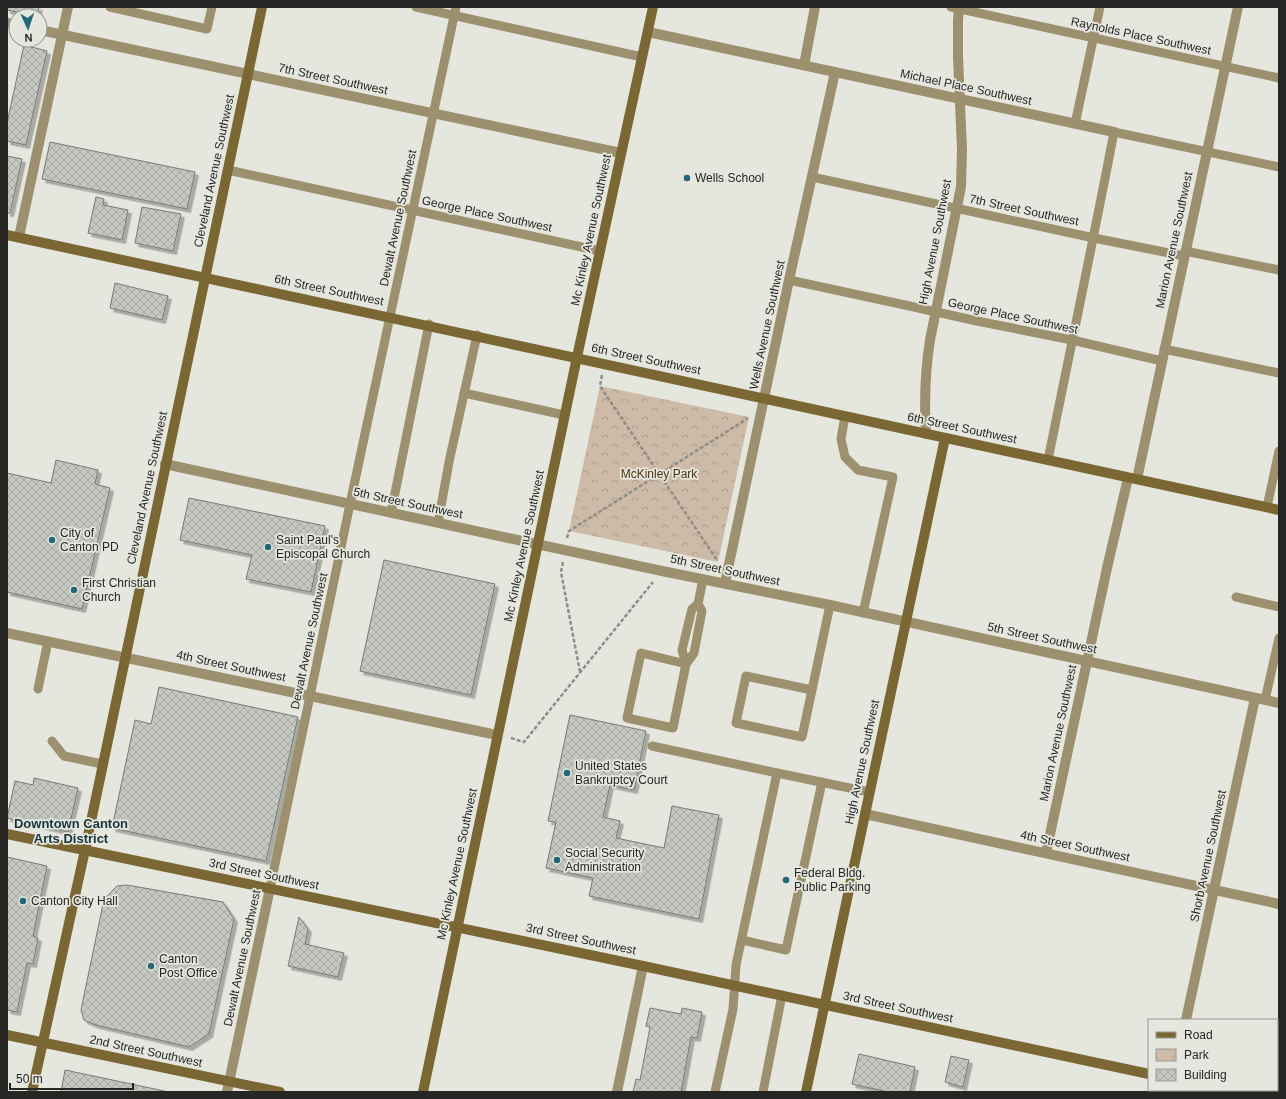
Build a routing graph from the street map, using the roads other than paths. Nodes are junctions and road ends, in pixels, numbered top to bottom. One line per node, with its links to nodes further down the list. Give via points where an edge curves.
1 (68, 7): 14 (street)
2 (110, 7): 3 (lane, via 207,28)
3 (212, 7)
4 (262, 7): 20 (street, Cleveland Avenue Southwest)
5 (416, 7): 11 (lane)
6 (653, 7): 13 (street, Mc Kinley Avenue Southwest)
7 (815, 7): 17 (street)
8 (1100, 7): 15 (lane)
9 (1238, 7): 18 (street, Marion Avenue Southwest)
10 (956, 8): 15 (lane, Raynolds Place Southwest); 22 (street, High Avenue Southwest)
11 (455, 11): 16 (lane); 23 (lane, Dewalt Avenue Southwest)
12 (48, 32): 14 (street, 7th Street Southwest)
13 (648, 32): 16 (street, Mc Kinley Avenue Southwest); 17 (street, Michael Place Southwest)
14 (62, 35): 20 (street, 7th Street Southwest); 34 (street)
15 (1093, 38): 18 (lane, Raynolds Place Southwest); 24 (lane)
16 (642, 57): 27 (street, Mc Kinley Avenue Southwest)
17 (804, 65): 19 (street, Michael Place Southwest)
18 (1225, 66): 21 (lane, Raynolds Place Southwest); 26 (street, Marion Avenue Southwest)
19 (835, 72): 22 (street, Michael Place Southwest); 30 (street, Wells Avenue Southwest)
20 (247, 74): 23 (street, 7th Street Southwest); 29 (street, Cleveland Avenue Southwest)
21 (1279, 78)
22 (960, 99): 24 (street, Michael Place Southwest); 31 (street, High Avenue Southwest, via 961,187)
23 (434, 114): 27 (street, 7th Street Southwest); 32 (lane, Dewalt Avenue Southwest)
24 (1075, 124): 25 (street, Michael Place Southwest)
25 (1114, 132): 26 (lane, Michael Place Southwest); 35 (lane)
26 (1207, 151): 28 (lane, Michael Place Southwest); 37 (street, Marion Avenue Southwest)
27 (621, 153): 36 (street, Mc Kinley Avenue Southwest)
28 (1279, 167)
29 (228, 170): 32 (lane, George Place Southwest); 39 (street, Cleveland Avenue Southwest)
30 (812, 177): 31 (lane, 7th Street Southwest); 40 (street, Wells Avenue Southwest)
31 (956, 209): 35 (lane, 7th Street Southwest); 41 (street, High Avenue Southwest)
32 (413, 210): 36 (lane, George Place Southwest); 42 (lane, Dewalt Avenue Southwest)
33 (7, 235): 34 (street, 6th Street Southwest)
34 (19, 237): 39 (street, 6th Street Southwest)
35 (1094, 238): 37 (lane, 7th Street Southwest); 45 (lane)
36 (600, 251): 47 (street, Mc Kinley Avenue Southwest)
37 (1184, 254): 38 (lane, 7th Street Southwest); 46 (street, Marion Avenue Southwest)
38 (1279, 270)
39 (205, 276): 42 (street, 6th Street Southwest); 58 (street, Cleveland Avenue Southwest)
40 (789, 280): 41 (lane, George Place Southwest); 51 (street, Wells Avenue Southwest)
41 (935, 312): 45 (lane, George Place Southwest); 54 (street, High Avenue Southwest, via 924,399)
42 (390, 316): 43 (street, 6th Street Southwest); 60 (lane, Dewalt Avenue Southwest)
43 (429, 324): 44 (street, 6th Street Southwest); 63 (lane)
44 (477, 335): 47 (street, 6th Street Southwest); 50 (lane)
45 (1072, 340): 48 (lane, George Place Southwest); 57 (lane)
46 (1164, 349): 48 (street, Marion Avenue Southwest); 49 (lane)
47 (577, 357): 51 (street, 6th Street Southwest); 52 (street, Mc Kinley Avenue Southwest)
48 (1162, 361): 59 (street, Marion Avenue Southwest)
49 (1279, 372)
50 (464, 393): 52 (lane); 64 (lane)
51 (764, 398): 53 (street, 6th Street Southwest); 67 (street, Wells Avenue Southwest)
52 (564, 415): 65 (street, Mc Kinley Avenue Southwest)
53 (845, 416): 54 (street, 6th Street Southwest); 71 (lane, via 841,439 845,457 858,470 893,477)
54 (926, 434): 55 (street, 6th Street Southwest)
55 (945, 438): 57 (street, 6th Street Southwest); 72 (street, High Avenue Southwest)
56 (1279, 451): 61 (lane)
57 (1048, 460): 59 (street, 6th Street Southwest)
58 (165, 464): 60 (street, 5th Street Southwest); 76 (street, Cleveland Avenue Southwest)
59 (1132, 478): 61 (street, 6th Street Southwest); 77 (street, Marion Avenue Southwest)
60 (350, 504): 63 (street, 5th Street Southwest); 81 (lane, Dewalt Avenue Southwest)
61 (1267, 508): 62 (street, 6th Street Southwest)
62 (1279, 510)
63 (390, 513): 64 (street, 5th Street Southwest)
64 (438, 523): 65 (street, 5th Street Southwest)
65 (538, 544): 66 (street, 5th Street Southwest); 85 (street, Mc Kinley Avenue Southwest)
66 (703, 579): 67 (street, 5th Street Southwest); 78 (lane, via 698,604 702,611 694,653)
67 (725, 583): 69 (street, 5th Street Southwest)
68 (1236, 597): 70 (lane)
69 (830, 605): 71 (street, 5th Street Southwest); 80 (lane)
70 (1279, 607)
71 (863, 612): 72 (street, 5th Street Southwest)
72 (906, 622): 77 (street, 5th Street Southwest); 91 (street, High Avenue Southwest)
73 (7, 633): 75 (street, 4th Street Southwest)
74 (1279, 638): 83 (lane)
75 (48, 641): 76 (street, 4th Street Southwest); 79 (lane)
76 (124, 657): 81 (street, 4th Street Southwest); 88 (street, Cleveland Avenue Southwest)
77 (1087, 661): 82 (street, 5th Street Southwest); 95 (street, Marion Avenue Southwest)
78 (686, 664): 78 (lane, via 641,653 627,718 672,728)
79 (38, 689)
80 (812, 690): 80 (lane, via 802,737 736,723 746,676)
81 (311, 696): 85 (street, 4th Street Southwest); 96 (lane, Dewalt Avenue Southwest)
82 (1254, 698): 83 (street, 5th Street Southwest); 97 (street, Shorb Avenue Southwest)
83 (1266, 700): 84 (street, 5th Street Southwest)
84 (1279, 703)
85 (497, 735): 99 (street, Mc Kinley Avenue Southwest)
86 (52, 741): 88 (lane, via 64,756)
87 (652, 746): 89 (lane)
88 (102, 764): 94 (street, Cleveland Avenue Southwest)
89 (777, 773): 90 (lane); 100 (lane)
90 (822, 782): 91 (lane); 100 (lane, via 786,950)
91 (869, 792): 92 (street, High Avenue Southwest)
92 (865, 814): 95 (street, 4th Street Southwest); 104 (street, High Avenue Southwest)
93 (7, 834): 94 (street, 3rd Street Southwest)
94 (85, 850): 96 (street, 3rd Street Southwest); 107 (street, Cleveland Avenue Southwest)
95 (1046, 853): 97 (street, 4th Street Southwest)
96 (270, 888): 99 (street, 3rd Street Southwest); 109 (street, Dewalt Avenue Southwest)
97 (1214, 889): 98 (street, 4th Street Southwest); 105 (street, Shorb Avenue Southwest)
98 (1279, 904)
99 (457, 927): 101 (street, 3rd Street Southwest); 113 (street, Mc Kinley Avenue Southwest)
100 (742, 940): 102 (lane, via 736,965)
101 (643, 966): 102 (street, 3rd Street Southwest); 114 (street)
102 (735, 985): 103 (street, 3rd Street Southwest); 115 (lane, via 733,1009)
103 (782, 996): 104 (street, 3rd Street Southwest); 116 (lane)
104 (825, 1005): 108 (street, 3rd Street Southwest); 117 (street, High Avenue Southwest)
105 (1186, 1019)
106 (7, 1035): 107 (street, 2nd Street Southwest)
107 (43, 1042): 109 (street, 2nd Street Southwest); 110 (street, Cleveland Avenue Southwest)
108 (1148, 1074)
109 (229, 1081): 111 (street, Dewalt Avenue Southwest); 112 (street, 2nd Street Southwest)
110 (32, 1092)
111 (227, 1092)
112 (280, 1092)
113 (423, 1092)
114 (617, 1092)
115 (715, 1092)
116 (763, 1092)
117 (806, 1092)

